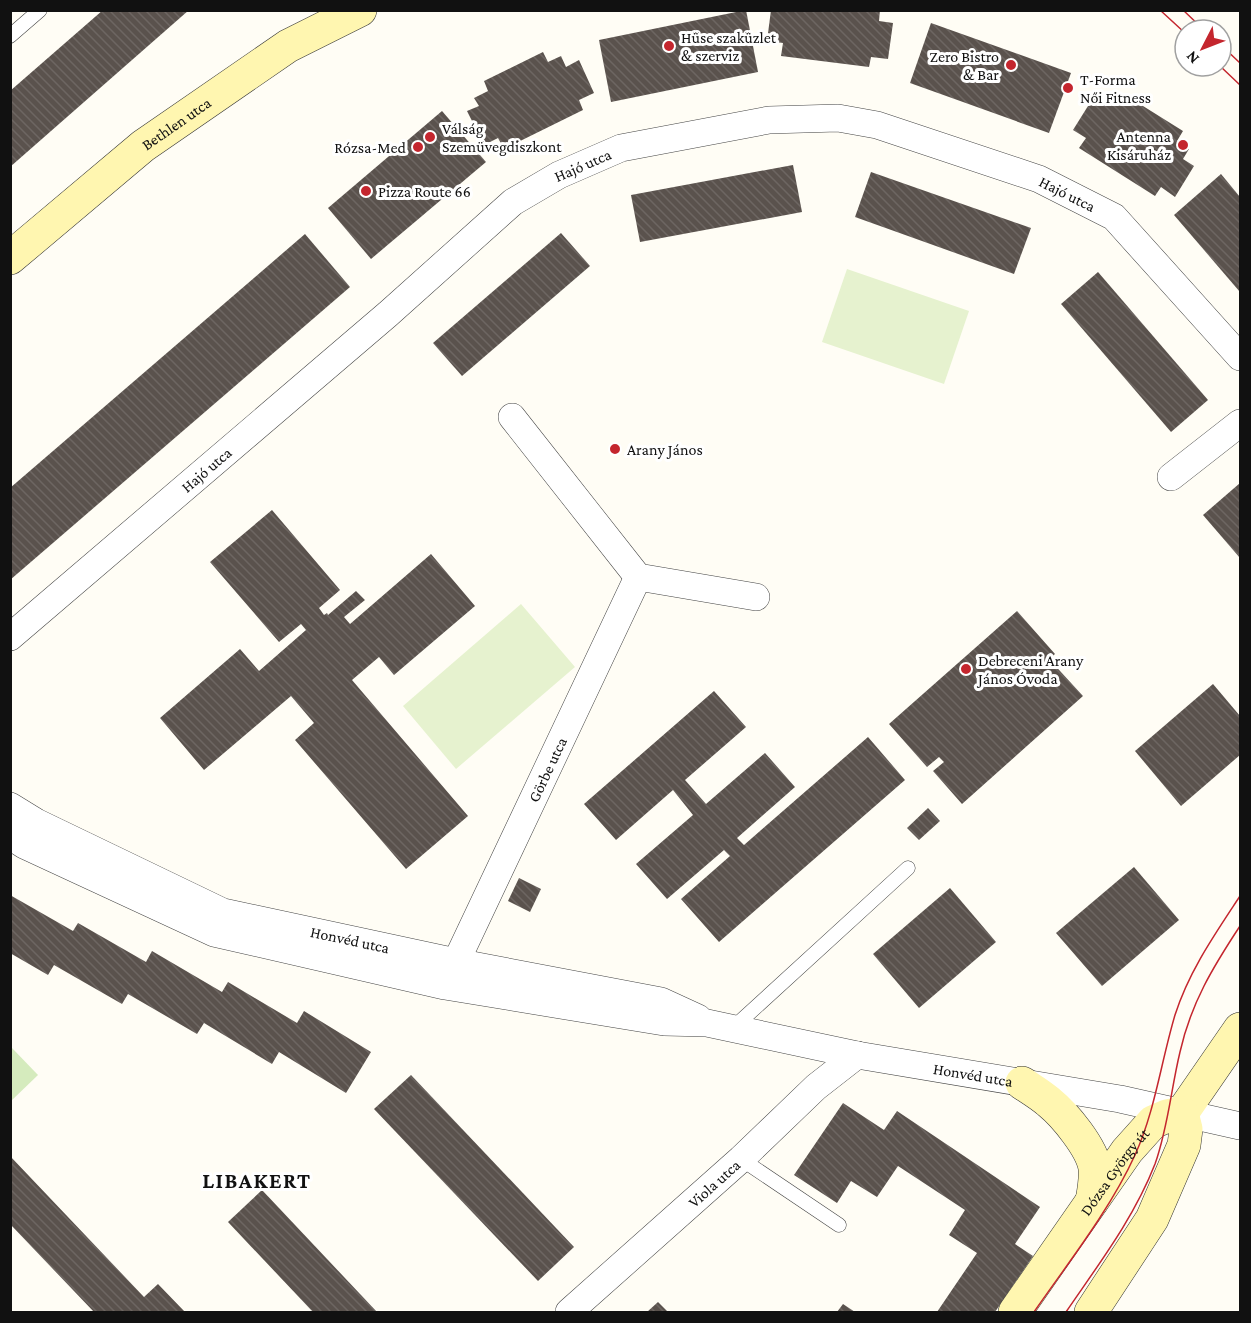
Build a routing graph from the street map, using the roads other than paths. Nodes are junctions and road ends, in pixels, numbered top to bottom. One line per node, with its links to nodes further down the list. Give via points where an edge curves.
1 (40, 10): 3 (lane)
2 (360, 10): 4 (street, Bethlen utca, via 288,46 143,146)
3 (10, 36)
4 (10, 258)
5 (1240, 357): 11 (street, Hajó utca, via 1113,217 1039,179 877,124 837,118 769,120 621,148 559,175 513,202 388,315)
6 (512, 417): 9 (street)
7 (1240, 423): 8 (street)
8 (1171, 477)
9 (638, 577): 10 (street); 15 (street, Görbe utca)
10 (756, 597)
11 (10, 636)
12 (10, 806): 15 (street, Honvéd utca, via 223,912)
13 (10, 836): 16 (street, Honvéd utca, via 214,933 445,986 664,1022)
14 (908, 868): 17 (lane)
15 (456, 962): 16 (street, Honvéd utca, via 661,1001)
16 (707, 1023): 17 (street, Honvéd utca)
17 (734, 1028): 19 (street, Honvéd utca)
18 (1240, 1029): 21 (street)
19 (857, 1055): 20 (street, Honvéd utca); 23 (street, Viola utca, via 816,1087)
20 (1022, 1083): 21 (street, Honvéd utca); 24 (street, via 1051,1103 1090,1152 1096,1181)
21 (1182, 1113): 22 (street, Honvéd utca); 24 (street, Dózsa György út, via 1153,1122); 28 (street, via 1184,1145 1152,1219)
22 (1240, 1126)
23 (741, 1159): 25 (lane); 26 (street, Viola utca)
24 (1092, 1201): 27 (street, Dózsa György út)
25 (839, 1225)
26 (569, 1312)
27 (1015, 1312)
28 (1091, 1312)

